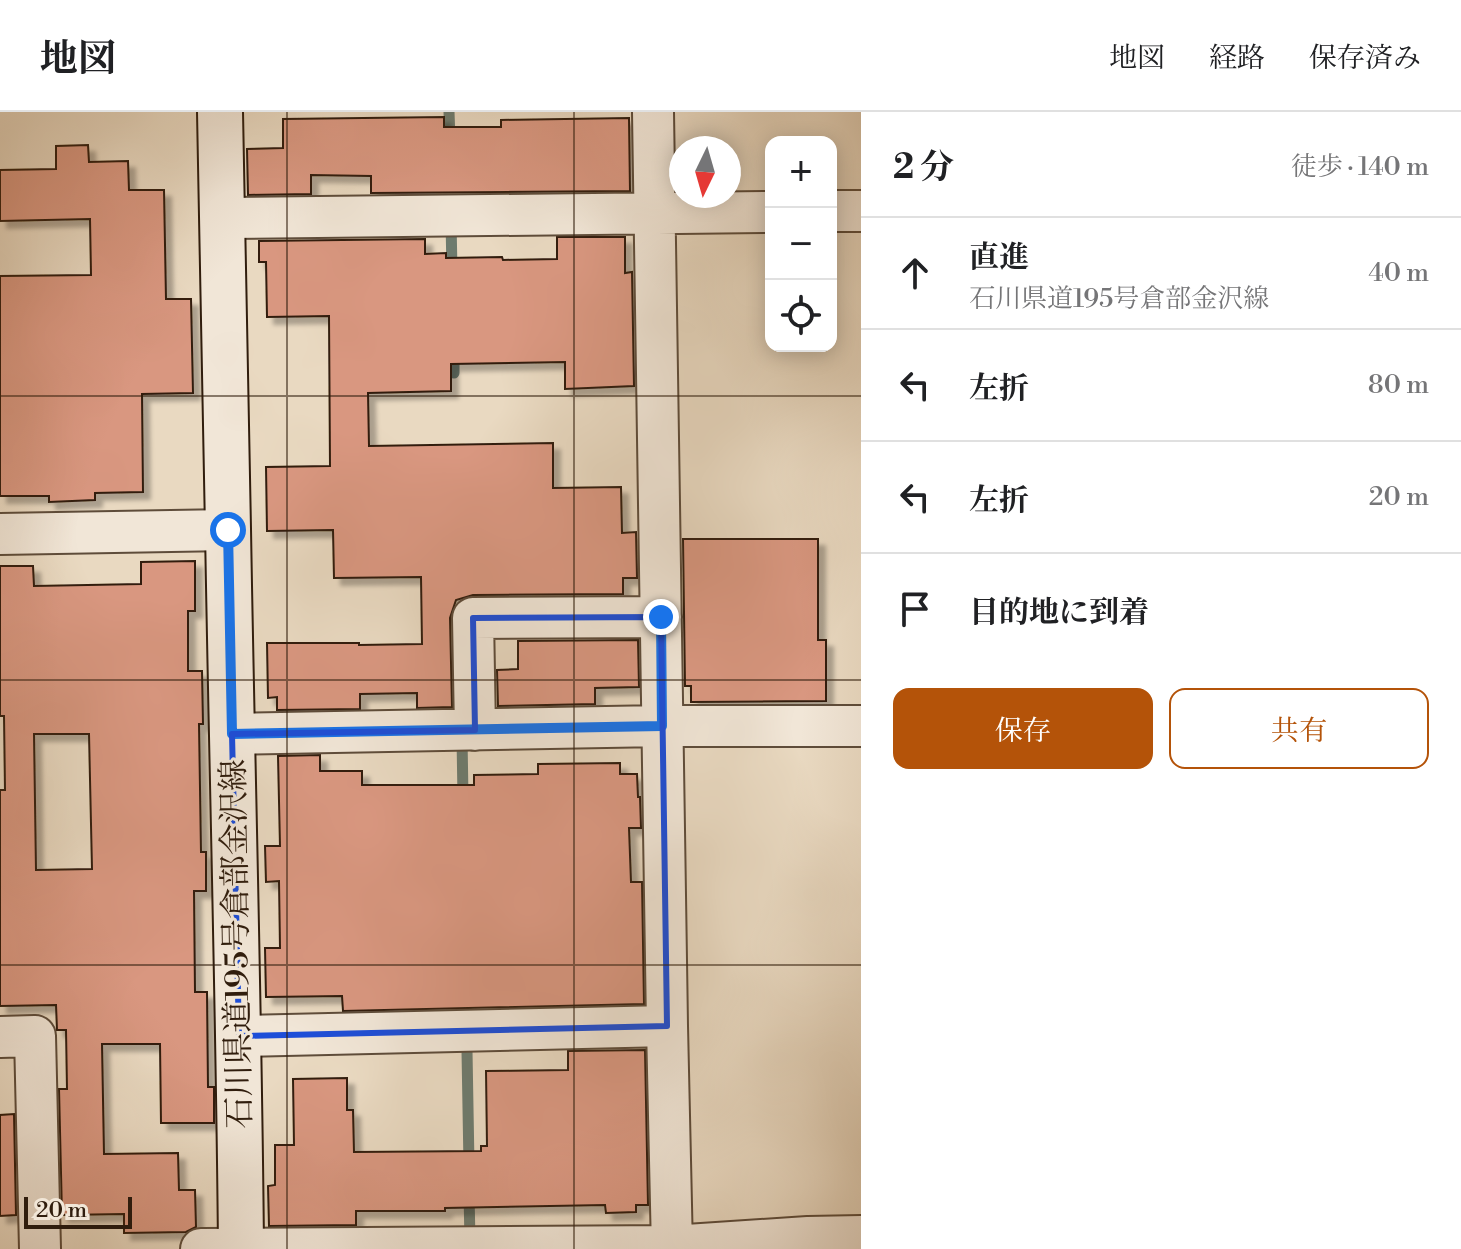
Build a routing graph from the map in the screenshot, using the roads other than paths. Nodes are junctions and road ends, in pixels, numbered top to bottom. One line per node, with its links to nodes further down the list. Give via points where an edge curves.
1 (220, 112): 7 (main road, 石川県道195号倉部金沢線)
2 (653, 112): 6 (street)
3 (837, 211): 4 (street)
4 (861, 211)
5 (765, 212): 6 (street)
6 (656, 213): 7 (street); 10 (street)
7 (223, 218): 8 (main road, 石川県道195号倉部金沢線)
8 (228, 530): 9 (street); 14 (main road, 石川県道195号倉部金沢線)
9 (0, 534)
10 (661, 617): 11 (street); 13 (street, via 473,618)
11 (662, 726): 12 (street); 13 (street); 15 (street)
12 (861, 726)
13 (466, 730): 14 (street)
14 (232, 734): 16 (main road, 石川県道195号倉部金沢線)
15 (667, 1026): 16 (street); 19 (street)
16 (239, 1036): 22 (main road, 石川県道195号倉部金沢線)
17 (0, 1037): 20 (street, via 35,1036)
18 (861, 1236): 19 (street)
19 (672, 1248): 22 (street)
20 (40, 1249)
21 (201, 1249): 22 (street)
22 (241, 1249)

